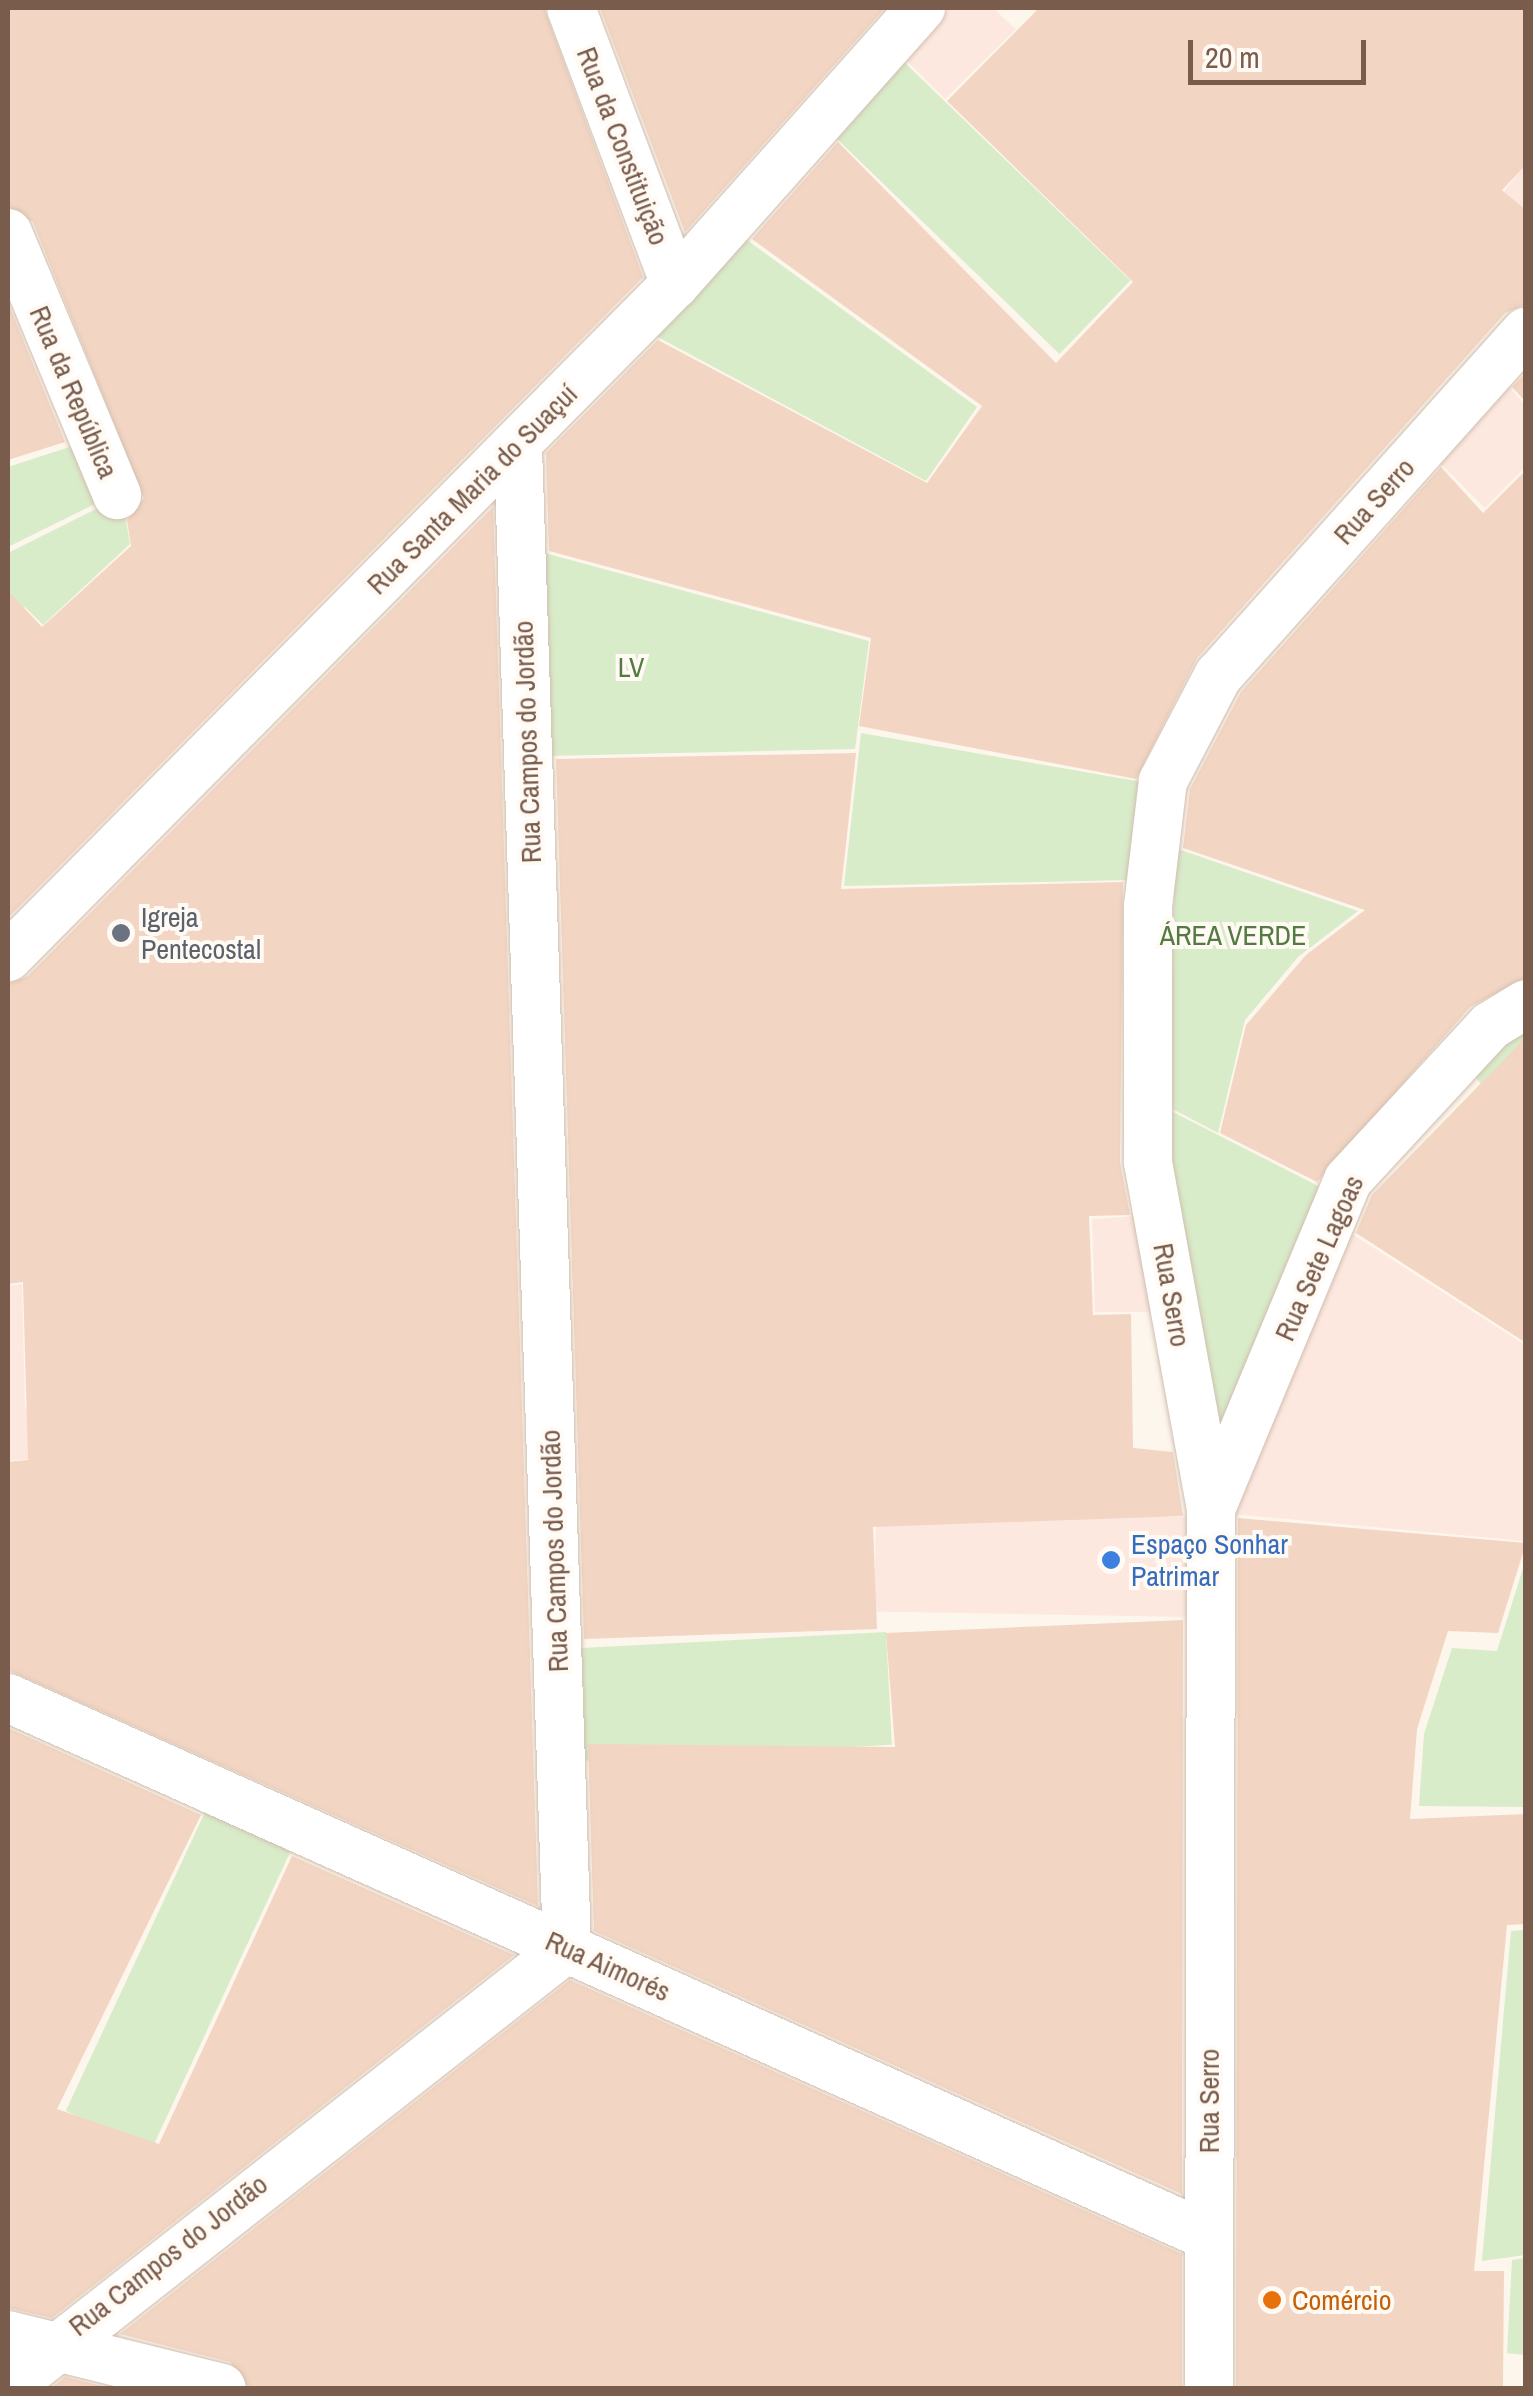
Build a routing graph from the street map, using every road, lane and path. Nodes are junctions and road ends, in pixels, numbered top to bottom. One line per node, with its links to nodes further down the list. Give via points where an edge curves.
1 (571, 8): 4 (street, Rua da Constituição)
2 (921, 8): 4 (street, Rua Santa Maria do Suaçuí)
3 (8, 233): 7 (street, Rua da República)
4 (675, 284): 6 (street, Rua Santa Maria do Suaçuí)
5 (1526, 331): 10 (street, Rua Serro, via 1218,676 1163,781 1148,906 1148,1162)
6 (518, 444): 8 (street, Rua Santa Maria do Suaçuí); 12 (street, Rua Campos do Jordão)
7 (117, 495)
8 (8, 957)
9 (1526, 1004): 10 (street, Rua Sete Lagoas, via 1490,1026 1348,1180)
10 (1212, 1510): 13 (street, Rua Serro)
11 (8, 1698): 12 (street, Rua Aimorés)
12 (566, 1948): 13 (street, Rua Aimorés); 14 (street, Rua Campos do Jordão)
13 (1208, 2236): 17 (street, Rua Serro)
14 (30, 2340): 15 (street, Rua Campos do Jordão); 16 (street)
15 (8, 2387)
16 (222, 2388)
17 (1209, 2388)

